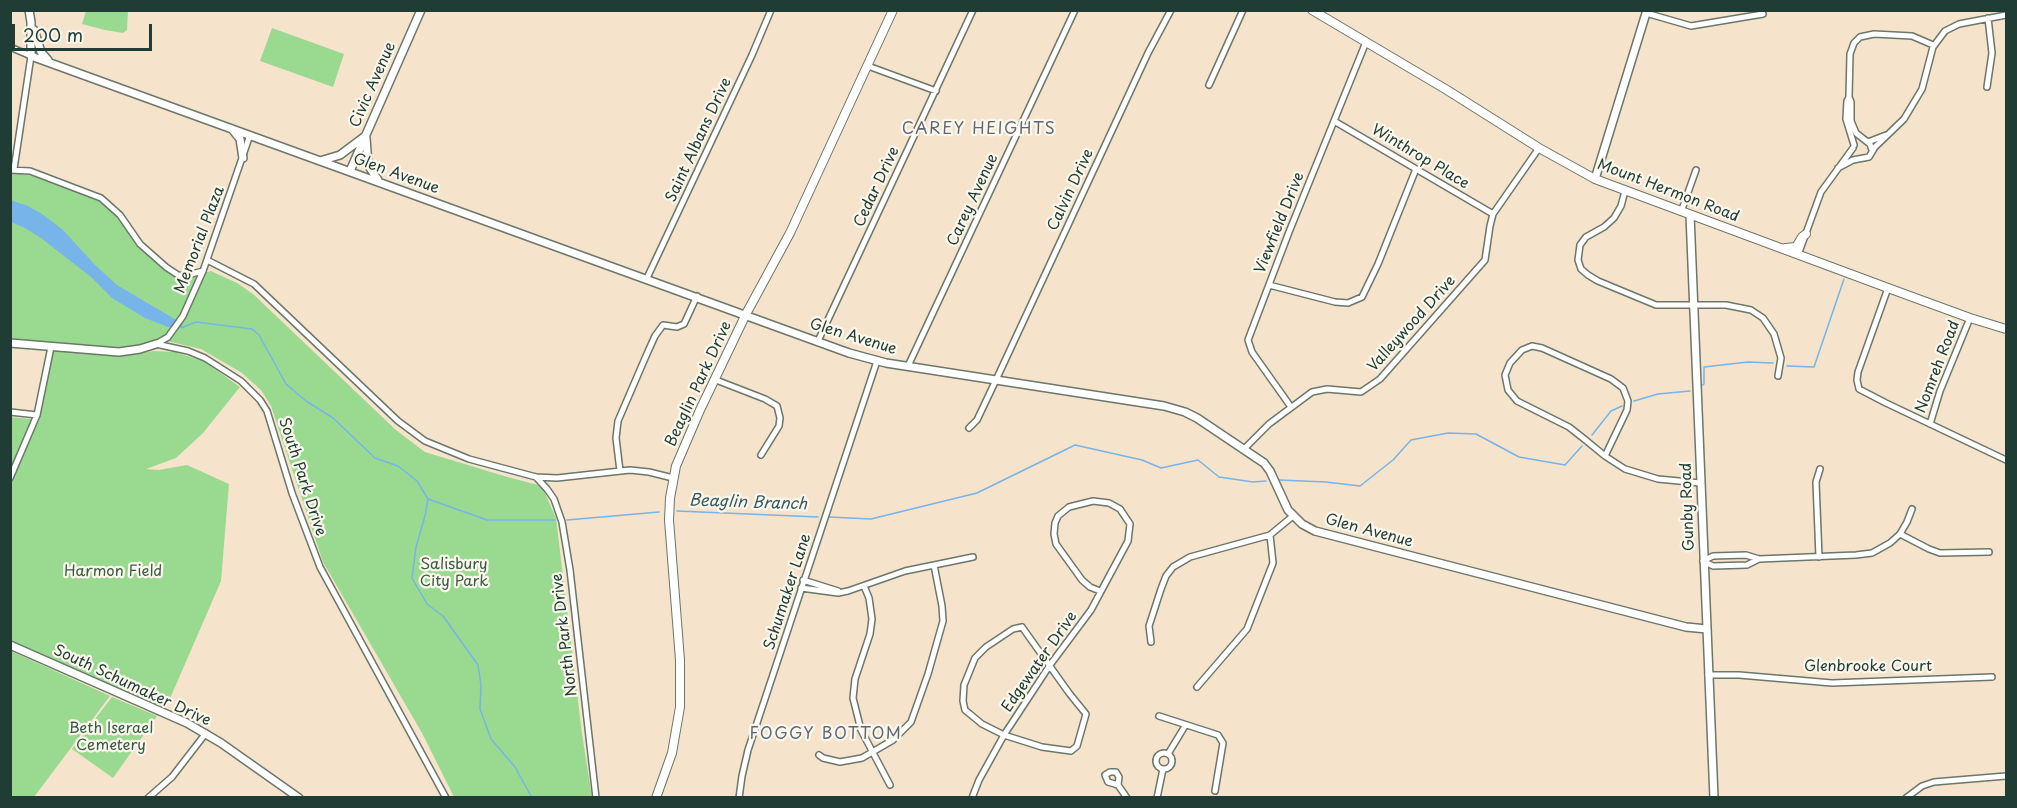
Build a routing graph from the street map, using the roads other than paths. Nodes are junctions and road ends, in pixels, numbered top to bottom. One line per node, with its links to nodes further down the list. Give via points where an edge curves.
1 (29, 10): 14 (street)
2 (421, 10): 29 (street, Civic Avenue)
3 (771, 10): 54 (street, Saint Albans Drive)
4 (893, 10): 20 (main road, Beaglin Park Drive)
5 (973, 10): 23 (street, Cedar Drive)
6 (1075, 10): 67 (street, Carey Avenue)
7 (1171, 10): 70 (street, Calvin Drive)
8 (1243, 10): 21 (street)
9 (1312, 10): 15 (main road, Mount Hermon Road)
10 (1647, 12): 11 (street, via 1691,26); 42 (street)
11 (1763, 14)
12 (2007, 15): 13 (street)
13 (1988, 18): 16 (street, via 1953,26); 22 (street, via 1992,53)
14 (31, 22): 18 (street); 19 (street, via 41,52)
15 (1366, 42): 25 (street, Viewfield Drive); 32 (main road, Mount Hermon Road)
16 (1934, 45): 24 (street, via 1912,36 1860,37 1850,54); 27 (street, via 1916,102)
17 (10, 47): 18 (street, Glen Avenue)
18 (31, 56): 19 (street, Glen Avenue); 38 (street)
19 (51, 63): 26 (street, Glen Avenue)
20 (868, 66): 23 (street); 59 (main road, Beaglin Park Drive, via 790,233)
21 (1209, 85)
22 (1987, 87)
23 (936, 91): 62 (street, Cedar Drive)
24 (1849, 97): 30 (street, via 1851,123); 31 (street, via 1846,119)
25 (1334, 121): 39 (street, Winthrop Place); 55 (street, Viewfield Drive)
26 (230, 127): 28 (street, Glen Avenue); 34 (street, via 240,139)
27 (1890, 133): 30 (street); 33 (street)
28 (250, 135): 34 (street, Memorial Plaza); 36 (street, Glen Avenue)
29 (366, 135): 36 (street, via 340,155); 41 (street, Civic Avenue); 43 (street, via 368,165)
30 (1866, 141): 31 (street); 33 (street)
31 (1853, 147): 35 (street); 37 (street)
32 (1539, 148): 42 (main road, Mount Hermon Road); 46 (street, Valleywood Drive)
33 (1872, 150): 35 (street, via 1869,158)
34 (243, 158): 51 (street, Memorial Plaza)
35 (1858, 159): 37 (street)
36 (320, 161): 41 (street, Glen Avenue)
37 (1838, 168): 48 (street, via 1821,192)
38 (12, 169): 53 (street, via 30,171 101,198 120,215 140,244 166,267 178,275)
39 (1416, 169): 46 (street, Winthrop Place); 55 (street, via 1362,297 1348,303 1335,302)
40 (1696, 170): 45 (street)
41 (350, 171): 43 (street, Glen Avenue)
42 (1595, 179): 44 (main road, Mount Hermon Road)
43 (380, 182): 54 (street, Glen Avenue)
44 (1625, 191): 45 (main road, Mount Hermon Road); 58 (street, via 1614,218 1580,245 1581,269 1592,278 1649,303)
45 (1681, 212): 47 (main road, Mount Hermon Road)
46 (1493, 214): 71 (street, Valleywood Drive, via 1485,260 1380,379 1361,392 1312,392)
47 (1690, 215): 49 (main road, Mount Hermon Road); 58 (street, Gunby Road)
48 (1804, 237): 49 (main road, via 1796,247); 50 (street); 52 (main road, via 1806,253)
49 (1780, 248): 50 (main road, Mount Hermon Road)
50 (1798, 255): 52 (main road, Mount Hermon Road)
51 (207, 260): 53 (street, Memorial Plaza); 82 (street, via 254,284 398,421 425,441 469,459)
52 (1818, 262): 56 (main road, Mount Hermon Road)
53 (203, 272): 64 (street, Memorial Plaza, via 179,322)
54 (647, 278): 57 (street, Glen Avenue)
55 (1269, 285): 71 (street, Viewfield Drive, via 1252,326 1249,346)
56 (1888, 288): 60 (main road, Mount Hermon Road); 74 (street, via 1858,372 1859,389)
57 (697, 296): 59 (street, Glen Avenue); 81 (street, via 684,324 663,325 646,356 618,421)
58 (1694, 305): 68 (street, via 1741,307 1763,318 1779,348); 85 (street, Gunby Road)
59 (746, 315): 62 (street, Glen Avenue); 69 (main road, Beaglin Park Drive)
60 (1970, 318): 61 (main road, Mount Hermon Road); 74 (street, Nomreh Road)
61 (2007, 329)
62 (818, 341): 66 (street, Glen Avenue)
63 (10, 343): 65 (street, South Park Drive)
64 (156, 344): 65 (street, South Park Drive, via 119,352); 122 (street, South Park Drive, via 206,358 241,381 260,400 320,567)
65 (51, 347): 73 (street)
66 (876, 361): 67 (street, Glen Avenue); 96 (street, Schumaker Lane)
67 (908, 366): 70 (street, Glen Avenue)
68 (1778, 376)
69 (716, 380): 77 (street, via 777,406 779,426); 84 (main road, Beaglin Park Drive, via 680,454)
70 (996, 380): 75 (street, Calvin Drive); 76 (street, Glen Avenue, via 1180,410)
71 (1291, 407): 76 (street, Valleywood Drive)
72 (10, 412): 73 (street)
73 (37, 415): 83 (street)
74 (1929, 424): 79 (street)
75 (969, 428)
76 (1244, 449): 87 (street, Glen Avenue, via 1266,466)
77 (761, 455)
78 (1605, 456): 78 (street, via 1569,427 1510,394 1505,372 1522,350 1542,348 1623,388 1627,410); 85 (street, via 1644,476)
79 (2007, 460)
80 (1820, 469): 92 (street, via 1816,482)
81 (620, 471): 82 (street); 84 (street)
82 (536, 477): 123 (street, North Park Drive, via 561,514)
83 (10, 478)
84 (673, 478): 124 (main road, Beaglin Park Drive, via 669,531 680,707 672,753)
85 (1700, 483): 94 (street, Gunby Road)
86 (1912, 509): 88 (street)
87 (1293, 516): 89 (street); 101 (street, Glen Avenue, via 1308,528 1323,533 1686,627)
88 (1900, 534): 90 (street, via 1940,553); 92 (street, via 1872,553)
89 (1270, 535): 102 (street, via 1190,557 1173,567 1166,576 1149,626); 107 (street, via 1273,563 1247,629)
90 (1989, 552)
91 (973, 557): 95 (street)
92 (1819, 557): 93 (street)
93 (1759, 559): 94 (street, via 1746,555 1713,556); 94 (street, via 1747,565 1713,566)
94 (1703, 561): 101 (street, Gunby Road)
95 (934, 565): 97 (street); 112 (street, via 943,621 928,674 911,722)
96 (803, 580): 98 (street, Schumaker Lane); 100 (street)
97 (864, 586): 100 (street); 112 (street, via 872,620 853,698 861,730)
98 (801, 588): 100 (street); 125 (street, Schumaker Lane, via 748,750)
99 (1100, 591): 99 (street, Edgewater Drive, via 1082,580 1056,544 1054,529 1058,516 1069,507 1093,501 1120,509 1130,529 1128,541); 104 (street, Edgewater Drive, via 1091,610)
100 (843, 592)
101 (1707, 629): 105 (street, Gunby Road)
102 (1151, 642)
103 (10, 645): 110 (street, South Schumaker Drive)
104 (1050, 665): 111 (street, Edgewater Drive); 111 (street, via 1086,714 1077,746 1071,751 1053,750); 111 (street, via 1022,627 1013,629 975,658 964,685 964,710)
105 (1708, 675): 106 (street, Glenbrooke Court, via 1832,683); 129 (street, Gunby Road)
106 (1992, 677)
107 (1197, 687)
108 (1159, 716): 109 (street)
109 (1185, 726): 113 (street); 119 (street, via 1218,735 1223,743)
110 (206, 733): 120 (street, via 172,777); 121 (street, South Schumaker Drive)
111 (1004, 735): 126 (street, Edgewater Drive)
112 (873, 752): 114 (street, via 850,762); 117 (street)
113 (1168, 754): 115 (street, via 1172,763); 115 (street, via 1162,753 1156,759)
114 (819, 755)
115 (1163, 769): 128 (street)
116 (2007, 776): 130 (street, via 1934,782)
117 (890, 785)
118 (1118, 785): 127 (street)
119 (1215, 791)
120 (148, 798)
121 (299, 798)
122 (446, 798)
123 (596, 798)
124 (656, 798)
125 (739, 798)
126 (972, 798)
127 (1127, 798)
128 (1157, 798)
129 (1714, 798)
130 (1906, 798)

